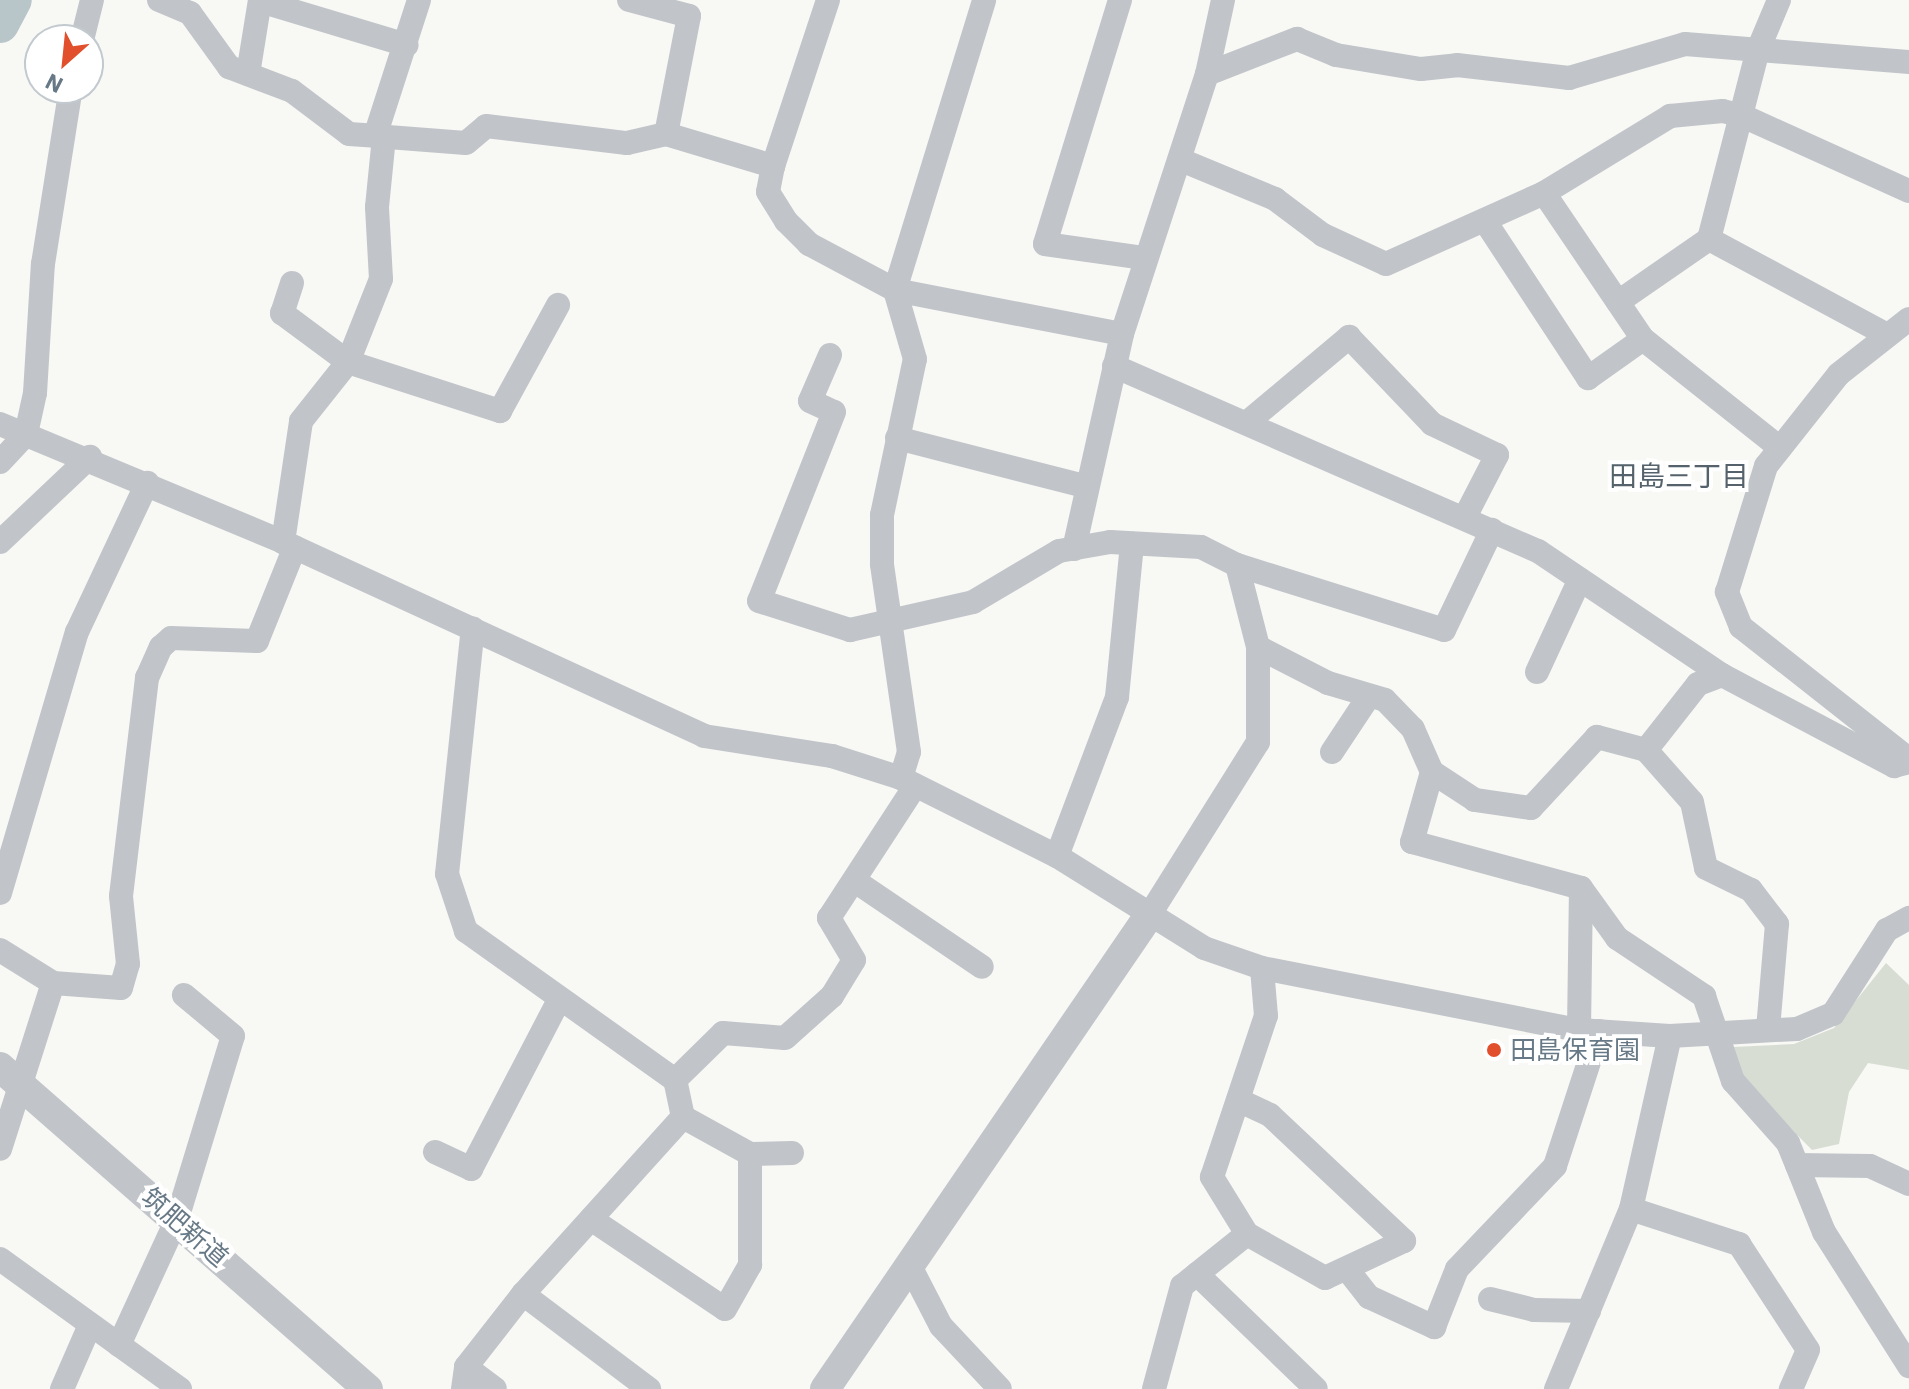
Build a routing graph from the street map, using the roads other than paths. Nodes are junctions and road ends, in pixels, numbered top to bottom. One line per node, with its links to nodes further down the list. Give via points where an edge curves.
1 (92, 0): 12 (street)
2 (159, 0): 16 (street, via 190,13 229,67)
3 (419, 0): 13 (street)
4 (629, 0): 11 (street)
5 (828, 0): 23 (street)
6 (984, 0): 30 (street)
7 (1120, 0): 28 (street, via 1045,244)
8 (1223, 0): 17 (street)
9 (1779, 0): 14 (street)
10 (260, 1): 13 (street); 16 (street)
11 (691, 8): 20 (street)
12 (86, 24)
13 (407, 45): 21 (street)
14 (1758, 50): 15 (street); 17 (street, via 1685,44 1569,78 1457,65 1421,69 1336,55 1297,39); 19 (street)
15 (1909, 62)
16 (248, 74): 21 (street, via 292,91 349,134)
17 (1207, 74): 22 (street)
18 (68, 104): 41 (street)
19 (1745, 117): 24 (street); 25 (street, via 1723,111 1670,116); 27 (street)
20 (666, 134): 21 (street, via 627,143 486,126 466,143); 23 (street)
21 (380, 136): 38 (street, via 381,279)
22 (1181, 160): 26 (street, via 1275,199 1323,235 1386,264); 28 (street)
23 (773, 166): 30 (street, via 768,192 786,221 809,244)
24 (1909, 191)
25 (1544, 193): 26 (street); 31 (street)
26 (1485, 221): 36 (street, via 1588,378)
27 (1709, 239): 31 (street); 35 (street)
28 (1143, 258): 34 (street)
29 (292, 283): 38 (street, via 282,313)
30 (895, 290): 34 (street); 42 (street, via 915,359)
31 (1618, 302): 36 (street)
32 (558, 305): 38 (street, via 500,411)
33 (1909, 319): 35 (street)
34 (1122, 334): 39 (street)
35 (1887, 335): 43 (street, via 1839,374)
36 (1643, 339): 43 (street)
37 (830, 355): 56 (street, via 810,401 834,412 759,601 850,630)
38 (348, 362): 51 (street, via 301,421)
39 (1114, 366): 40 (street); 47 (street)
40 (1249, 421): 48 (street); 48 (street, via 1349,337 1432,424 1497,455)
41 (13, 429): 44 (street); 45 (street)
42 (897, 438): 47 (street); 56 (street, via 882,515 882,564)
43 (1780, 448): 64 (street, via 1766,466 1727,592 1732,612)
44 (90, 457): 46 (street); 50 (street)
45 (0, 462)
46 (147, 483): 51 (street); 70 (street, via 77,632)
47 (1084, 486): 53 (street)
48 (1465, 517): 49 (street)
49 (1492, 530): 54 (street, via 1444,630); 55 (street)
50 (0, 542)
51 (289, 544): 57 (street); 76 (street, via 257,641 171,638 161,647 147,678 121,896 128,964 121,988)
52 (1132, 544): 53 (street); 54 (street, via 1201,547); 67 (street, via 1117,697)
53 (1074, 549): 56 (street, via 973,602)
54 (1237, 565): 58 (street)
55 (1580, 579): 59 (street); 60 (street)
56 (894, 618): 66 (street)
57 (473, 628): 66 (street, via 704,736 832,756); 78 (street, via 447,874 466,931)
58 (1258, 647): 61 (street); 71 (street, via 1258,742)
59 (1537, 672)
60 (1722, 675): 62 (street, via 1698,684); 64 (street, via 1894,766)
61 (1369, 696): 63 (street); 65 (street, via 1385,700 1413,729)
62 (1646, 750): 65 (street, via 1597,737 1531,808 1475,800); 79 (street, via 1692,802 1706,868 1751,890 1777,924)
63 (1332, 752)
64 (1909, 761)
65 (1432, 772): 69 (street, via 1412,842)
66 (908, 782): 67 (street); 68 (street)
67 (1057, 856): 71 (street)
68 (855, 881): 74 (street); 83 (street, via 829,918 854,960 832,996 785,1038 723,1033)
69 (1581, 888): 80 (street); 81 (street, via 1617,938 1704,996)
70 (0, 893)
71 (1150, 914): 75 (street, via 1204,948); 97 (street)
72 (1909, 918): 79 (street, via 1887,930 1833,1014 1797,1029)
73 (0, 950): 76 (street)
74 (982, 967)
75 (1262, 968): 80 (street); 84 (street, via 1266,1016)
76 (53, 983): 82 (street)
77 (184, 995): 93 (street, via 233,1036)
78 (558, 1002): 83 (street); 87 (street, via 471,1169)
79 (1768, 1029): 81 (street)
80 (1589, 1031): 81 (street); 98 (street, via 1555,1166 1457,1269 1434,1327 1369,1297)
81 (1691, 1033): 90 (street, via 1788,1143); 92 (street)
82 (8, 1074): 86 (street); 93 (street, 筑肥新道)
83 (675, 1080): 85 (street)
84 (1238, 1100): 95 (street, via 1212,1177); 98 (street, via 1270,1115 1404,1241)
85 (683, 1117): 89 (street); 94 (street)
86 (0, 1149)
87 (435, 1152)
88 (792, 1153): 89 (street)
89 (750, 1154): 94 (street, via 750,1265 725,1309)
90 (1797, 1165): 91 (street, via 1870,1166); 105 (street, via 1824,1232)
91 (1909, 1184)
92 (1631, 1209): 102 (street); 117 (street, via 1739,1244 1808,1350)
93 (177, 1219): 104 (street); 109 (street, 筑肥新道)
94 (591, 1219): 100 (street)
95 (1247, 1234): 98 (street, via 1325,1278); 99 (street)
96 (0, 1259): 103 (street)
97 (911, 1268): 112 (street); 113 (street, via 941,1326)
98 (1347, 1269)
99 (1197, 1274): 114 (street, via 1182,1286 1170,1316 1166,1364); 115 (street)
100 (523, 1294): 106 (street); 111 (street)
101 (1490, 1299): 102 (street, via 1534,1310)
102 (1589, 1311): 116 (street)
103 (90, 1325): 104 (street); 107 (street)
104 (119, 1345): 108 (street)
105 (1909, 1366)
106 (465, 1378): 110 (street)
107 (62, 1389)
108 (180, 1389)
109 (368, 1389)
110 (495, 1389)
111 (649, 1389)
112 (825, 1389)
113 (1000, 1389)
114 (1154, 1389)
115 (1316, 1389)
116 (1556, 1389)
117 (1791, 1389)

